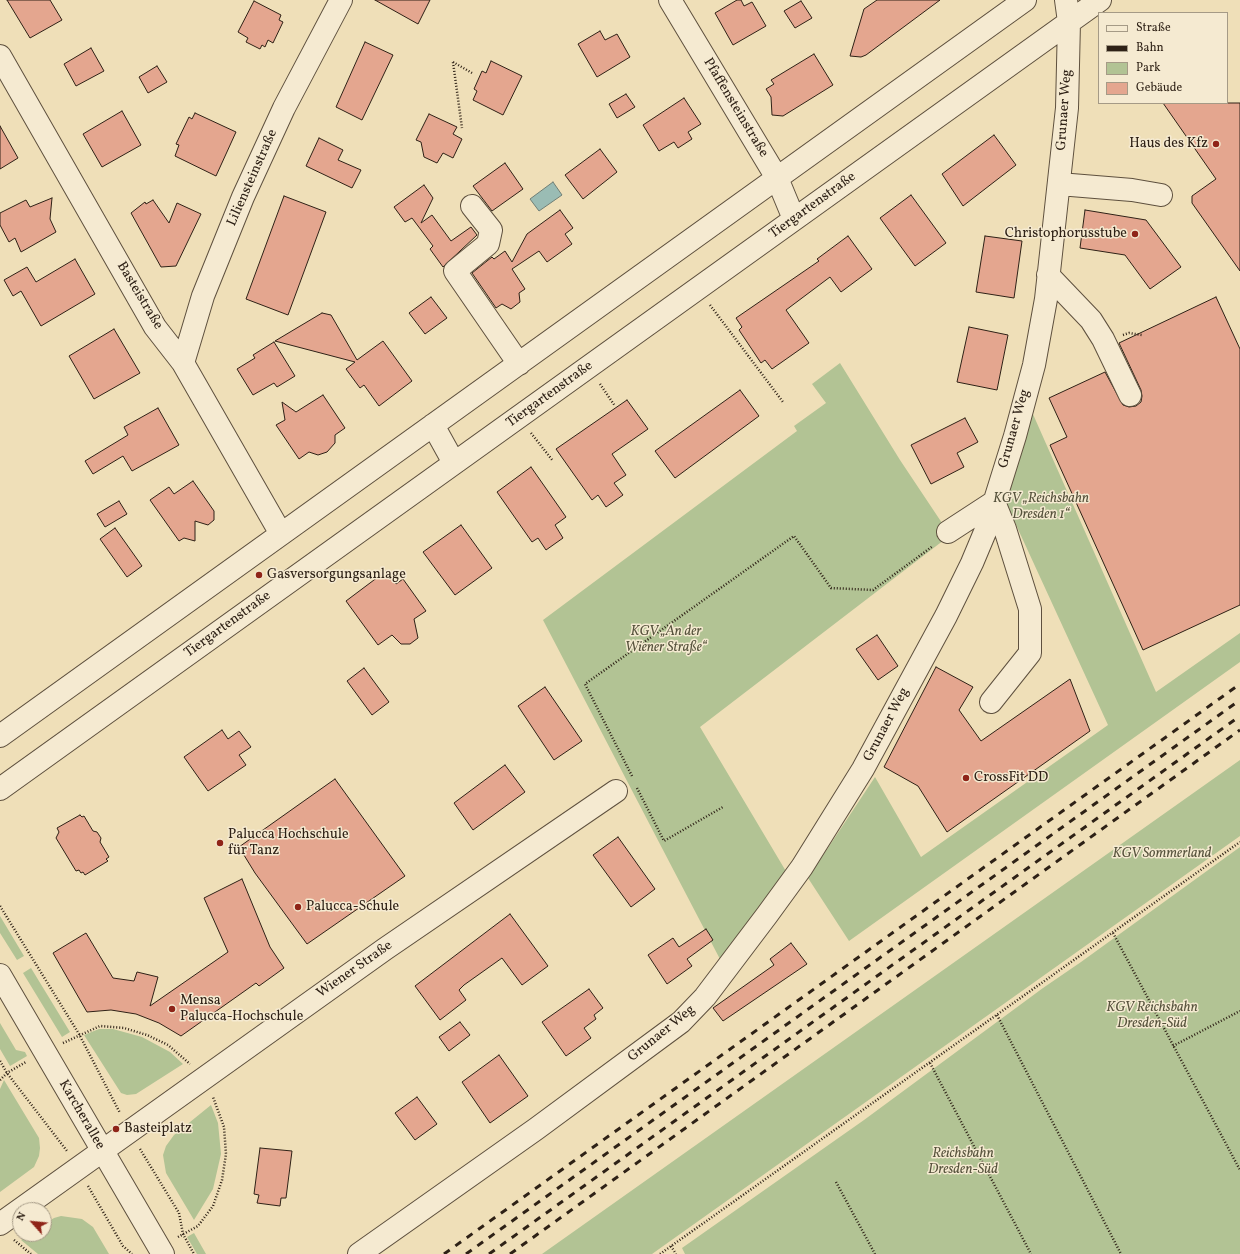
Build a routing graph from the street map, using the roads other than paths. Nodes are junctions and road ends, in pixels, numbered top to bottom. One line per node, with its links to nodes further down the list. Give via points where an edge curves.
1 (340, 0): 14 (street, Liliensteinstraße, via 284,108 243,197 203,296)
2 (670, 0): 8 (street, Pfaffensteinstraße)
3 (1025, 0): 8 (street)
4 (1066, 0): 6 (street, Grunaer Weg)
5 (1100, 0): 6 (street, Tiergartenstraße)
6 (1070, 22): 9 (street, Grunaer Weg, via 1067,108); 12 (street, Tiergartenstraße)
7 (0, 56): 14 (street, Basteistraße, via 155,327)
8 (777, 178): 12 (street, Pfaffensteinstraße); 15 (street)
9 (1059, 184): 10 (street); 13 (street, Grunaer Weg)
10 (1161, 194)
11 (472, 206): 15 (street, via 491,230 488,244 455,271)
12 (794, 219): 18 (street, Tiergartenstraße)
13 (1048, 275): 16 (street, via 1091,320); 19 (street, Grunaer Weg, via 1044,315 1034,364)
14 (183, 363): 21 (street, Basteistraße)
15 (519, 364): 17 (street)
16 (1130, 395)
17 (433, 425): 18 (street); 21 (street)
18 (454, 463): 25 (street, Tiergartenstraße)
19 (994, 502): 20 (street); 22 (street, via 1030,609 1030,652); 30 (street, Grunaer Weg, via 972,563 949,610 846,799 802,867 705,998 680,1022 536,1129)
20 (948, 532)
21 (281, 534): 23 (street)
22 (991, 702)
23 (0, 736)
24 (628, 785): 27 (street, Wiener Straße, via 385,949)
25 (0, 789)
26 (0, 975): 27 (street, Karcherallee)
27 (102, 1150): 28 (street, Wiener Straße); 29 (street, Karcherallee)
28 (0, 1224)
29 (163, 1254)
30 (359, 1254)

